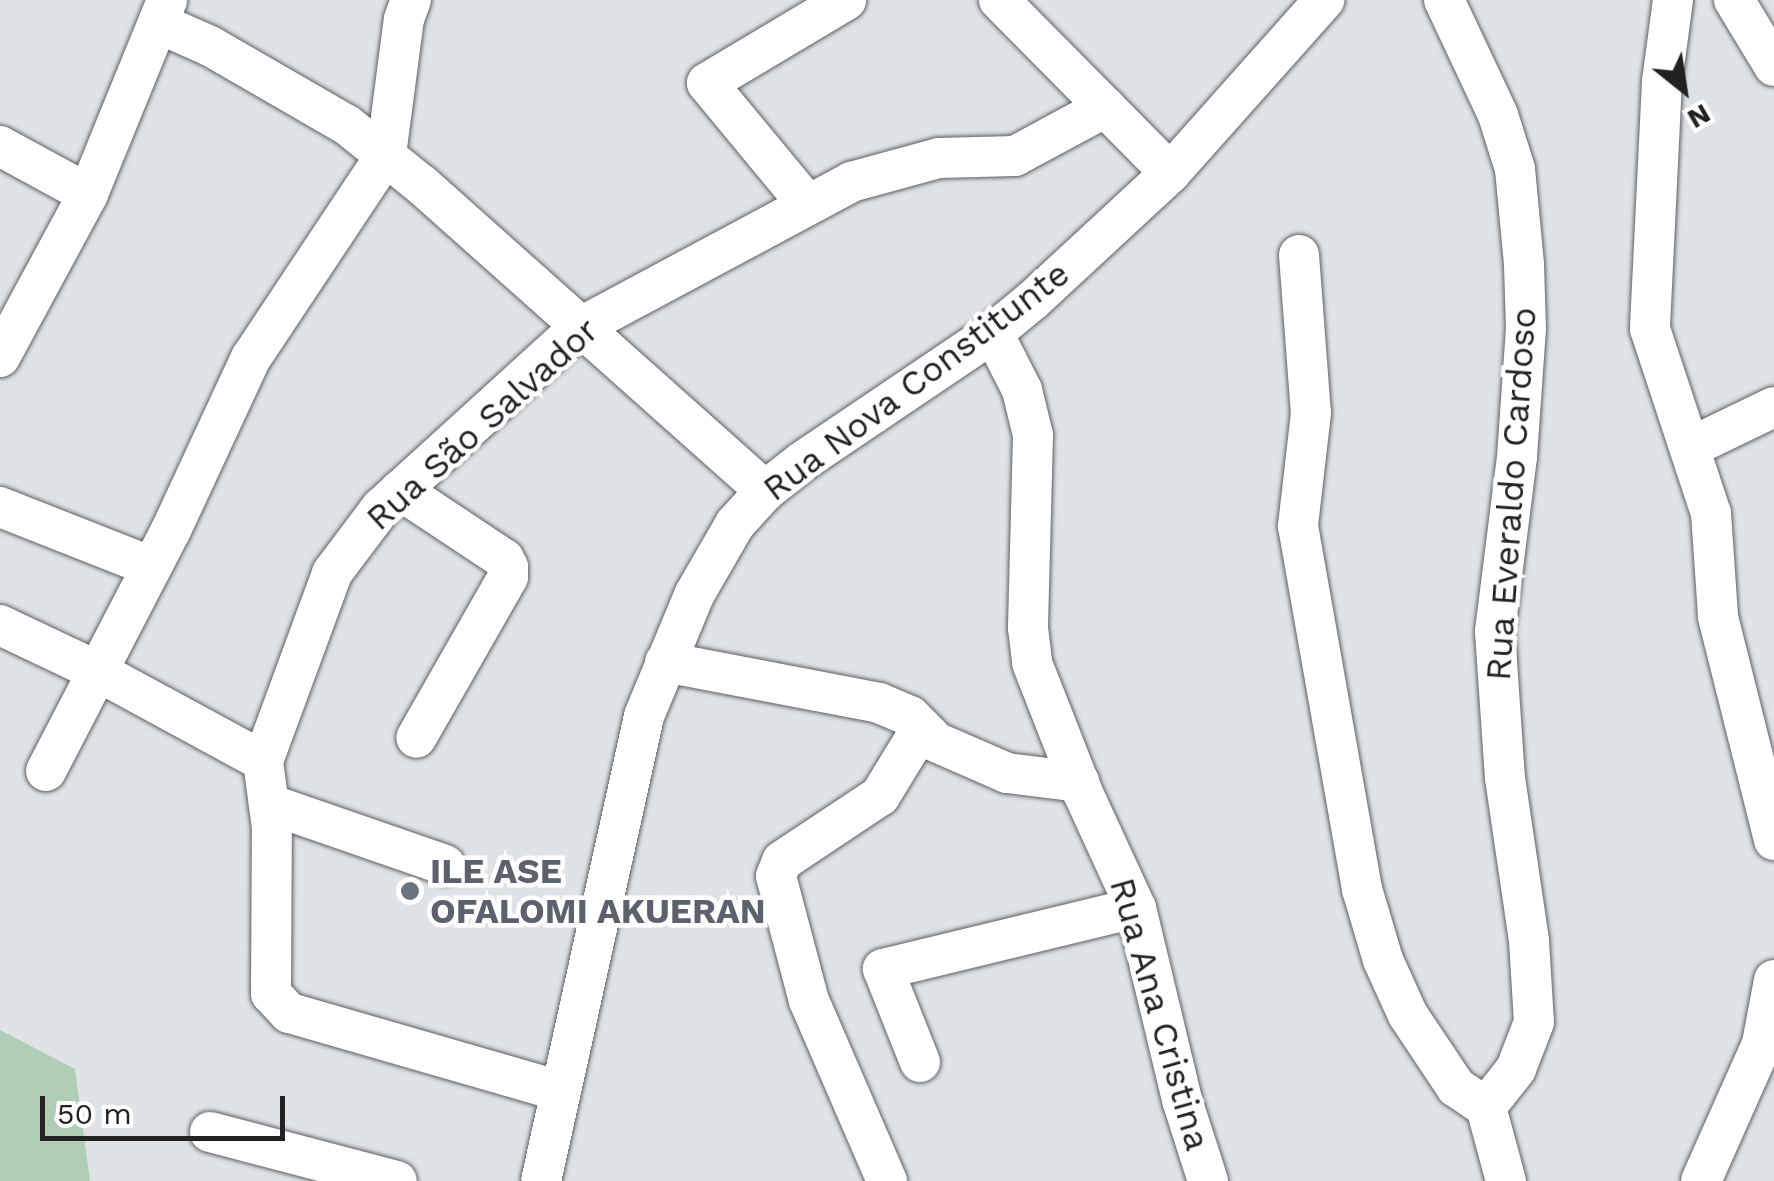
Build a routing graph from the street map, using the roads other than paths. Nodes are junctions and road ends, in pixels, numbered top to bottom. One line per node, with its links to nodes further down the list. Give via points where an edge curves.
1 (411, 0): 12 (street)
2 (846, 0): 15 (street, via 707,83)
3 (999, 0): 10 (street)
4 (1324, 0): 13 (street, Rua Nova Constitunte)
5 (1444, 0): 41 (street, Rua Everaldo Cardoso, via 1498,114 1515,169 1524,264 1517,458 1495,632 1534,1022 1516,1069)
6 (1673, 0): 21 (street, via 1662,81 1650,329)
7 (1734, 0): 9 (street)
8 (162, 11): 12 (street); 14 (street)
9 (1774, 66)
10 (1106, 107): 13 (street); 15 (street, Rua São Salvador, via 1015,156 939,158 896,167)
11 (0, 146): 14 (street)
12 (386, 155): 17 (street); 25 (street, via 251,358)
13 (1170, 173): 19 (street, Rua Nova Constitunte)
14 (88, 194): 18 (street)
15 (806, 204): 17 (street, Rua São Salvador)
16 (1299, 255): 41 (street, via 1311,414 1298,526 1362,889 1408,1014 1456,1087)
17 (579, 328): 22 (street, Rua São Salvador); 23 (street)
18 (6, 331)
19 (993, 333): 23 (street, Rua Nova Constitunte); 33 (street, Rua Ana Cristina, via 1022,390 1033,436 1032,663)
20 (1774, 407): 21 (street)
21 (1691, 447): 35 (street, via 1711,512 1727,665)
22 (400, 490): 30 (street, via 508,567); 31 (street, Rua São Salvador, via 332,573)
23 (765, 491): 27 (street, Rua Nova Constitunte, via 712,559)
24 (0, 507): 25 (street)
25 (152, 567): 28 (street)
26 (0, 625): 28 (street)
27 (665, 662): 29 (street, via 879,703 910,716); 40 (street, Rua Nova Constitunte, via 644,716)
28 (97, 671): 31 (street); 32 (street)
29 (931, 737): 33 (street, via 1007,772); 45 (street, via 913,742 880,796 793,851 776,876 809,1001)
30 (416, 738)
31 (264, 761): 34 (street, Rua São Salvador)
32 (46, 771)
33 (1078, 782): 37 (street, Rua Ana Cristina)
34 (269, 804): 36 (street); 40 (street, Rua São Salvador, via 269,981 275,1003 289,1014)
35 (1774, 840)
36 (446, 865)
37 (1136, 908): 39 (street, via 883,969); 46 (street, Rua Ana Cristina)
38 (1774, 980): 48 (street, via 1756,1059)
39 (920, 1062)
40 (560, 1091): 44 (street, Rua Nova Constitunte)
41 (1486, 1106): 47 (street)
42 (210, 1132): 43 (street)
43 (396, 1181)
44 (540, 1181)
45 (887, 1181)
46 (1208, 1181)
47 (1506, 1181)
48 (1700, 1181)

